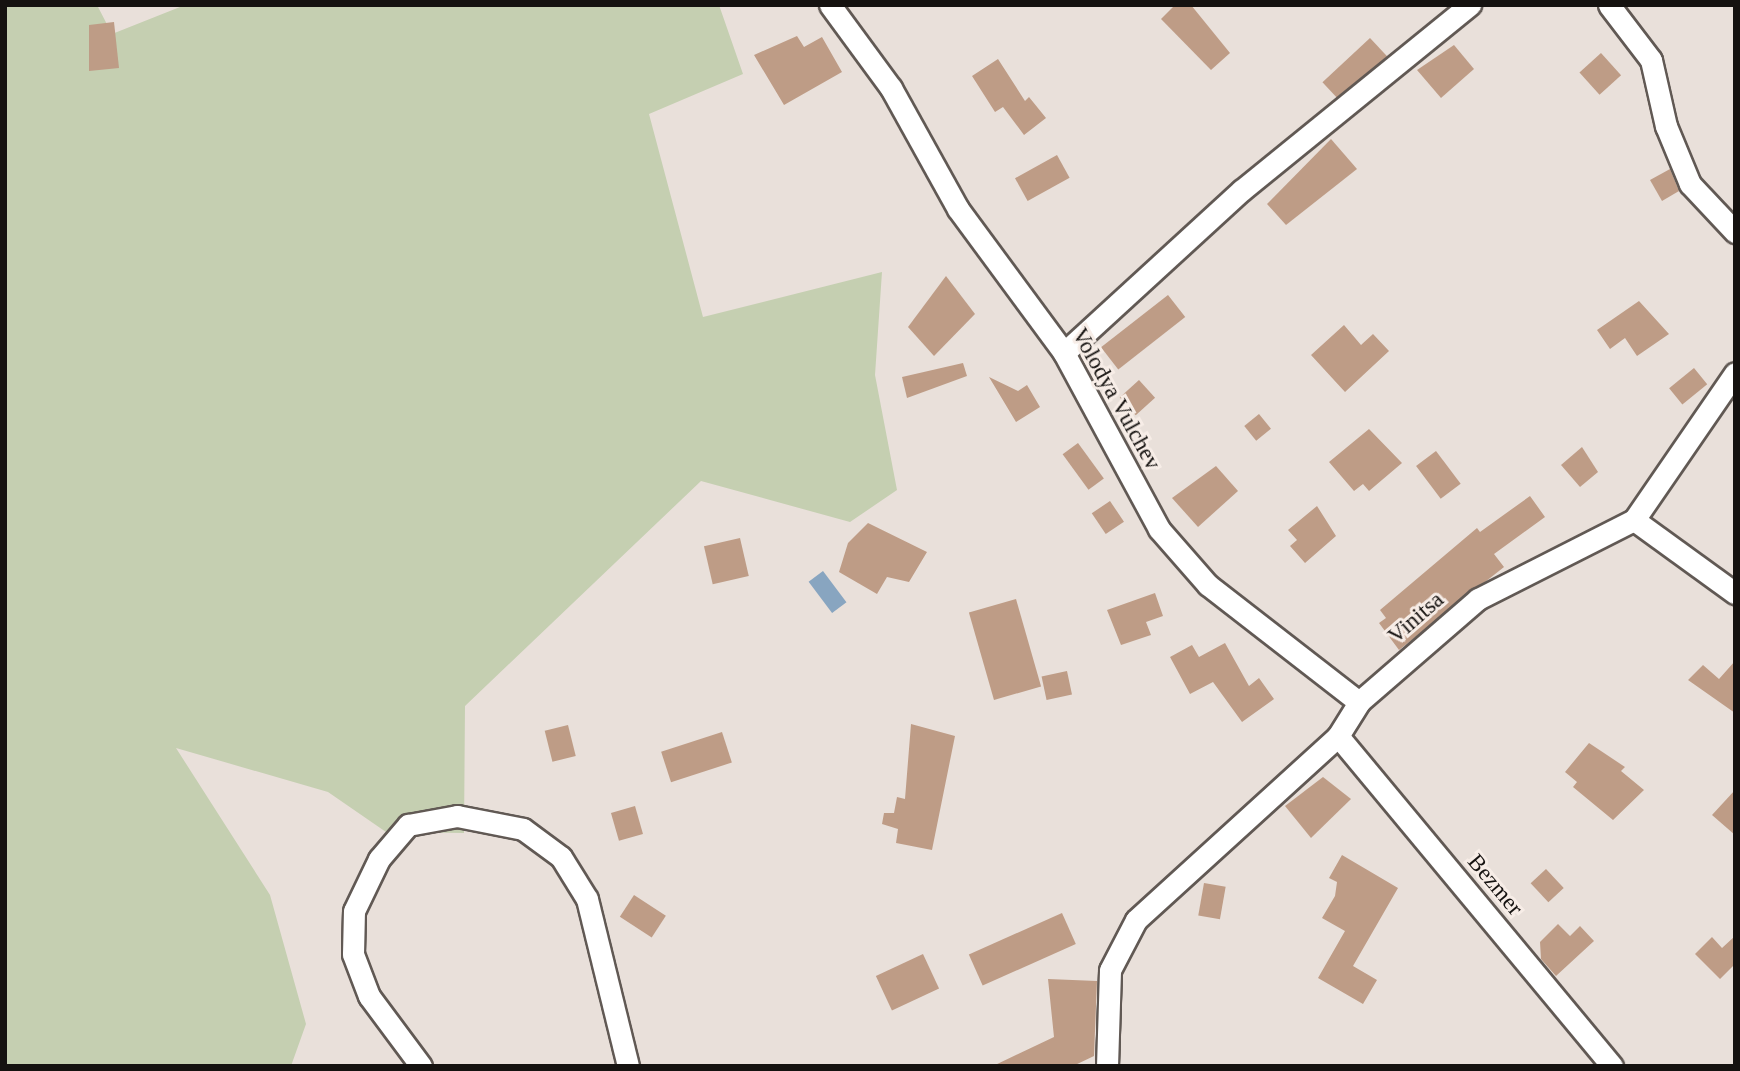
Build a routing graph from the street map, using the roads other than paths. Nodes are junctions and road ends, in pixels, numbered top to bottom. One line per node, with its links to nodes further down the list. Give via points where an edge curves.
1 (830, 5): 5 (street, Volodya Vulchev, via 891,88 958,209)
2 (1470, 5): 5 (street, via 1242,190)
3 (1609, 5): 4 (street, via 1651,60 1666,126 1690,184)
4 (1735, 232)
5 (1064, 353): 9 (street, Volodya Vulchev, via 1159,529 1208,585)
6 (1735, 373): 7 (street, Vinitsa)
7 (1634, 520): 8 (street); 9 (street, Vinitsa, via 1478,599)
8 (1735, 593)
9 (1359, 702): 10 (street, Vinitsa)
10 (1338, 736): 13 (street, Vinitsa, via 1136,920 1110,970); 14 (street, Bezmer)
11 (421, 1066): 12 (street, via 369,996 353,954 354,911 379,859 408,825 457,816 523,829 561,857 587,900)
12 (628, 1066)
13 (1107, 1066)
14 (1612, 1066)

